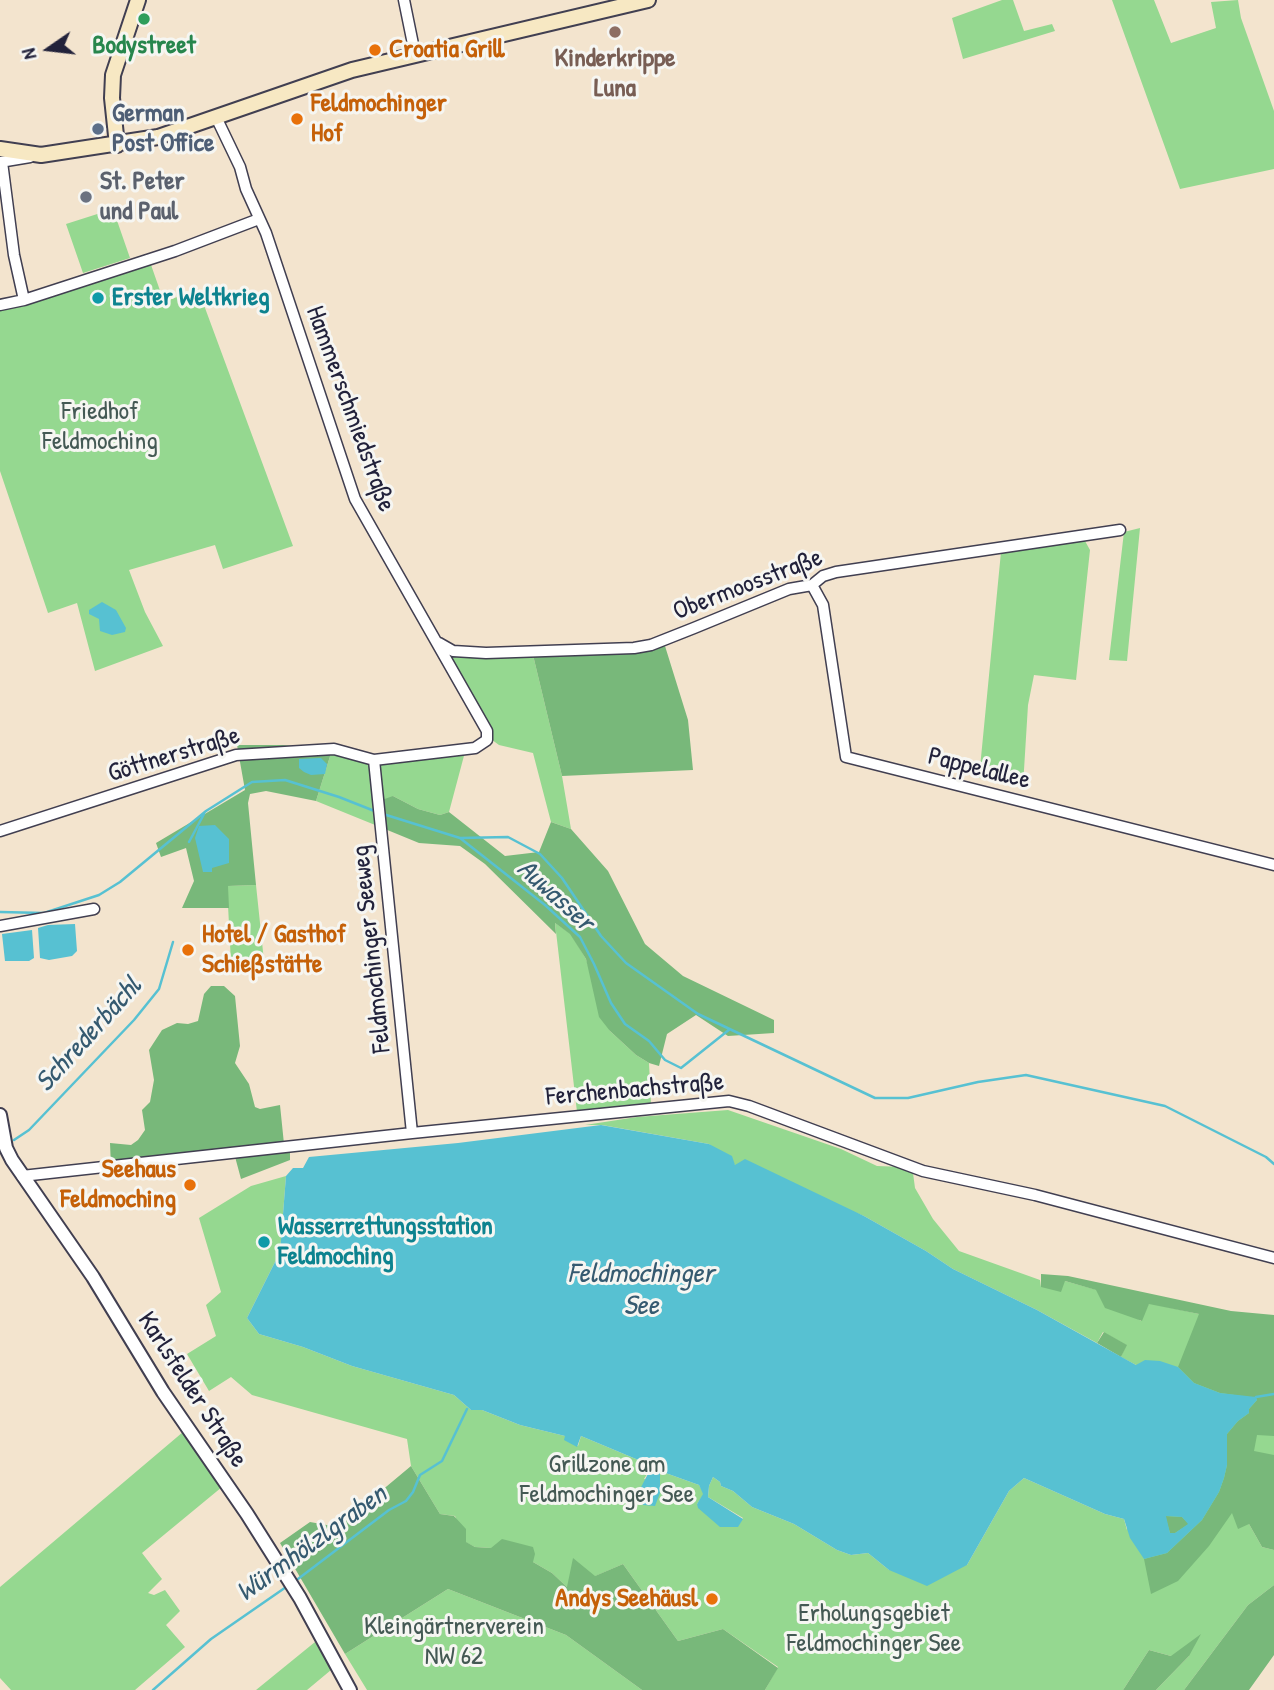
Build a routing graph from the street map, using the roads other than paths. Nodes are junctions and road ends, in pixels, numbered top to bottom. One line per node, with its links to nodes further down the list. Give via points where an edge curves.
1 (138, 0): 6 (main road, via 113,75)
2 (404, 0): 4 (street)
3 (648, 0): 4 (main road)
4 (415, 54): 5 (main road, via 352,70)
5 (216, 117): 6 (main road, via 158,138); 8 (street, Hammerschmiedstraße)
6 (117, 145): 7 (main road)
7 (1, 158): 9 (street)
8 (259, 219): 9 (street); 13 (street, Hammerschmiedstraße, via 355,499)
9 (24, 300): 10 (street)
10 (0, 305)
11 (1119, 530): 12 (street, Obermoosstraße, via 836,572)
12 (812, 585): 13 (street, Obermoosstraße, via 789,589 634,648 486,653 453,651); 17 (street, Pappelallee, via 823,606 846,757)
13 (436, 640): 14 (street, Hammerschmiedstraße, via 487,731)
14 (487, 740): 15 (street, Göttnerstraße, via 475,748)
15 (374, 760): 16 (street, Göttnerstraße, via 334,750 243,754); 21 (street, Feldmochinger Seeweg)
16 (0, 831)
17 (1274, 865)
18 (94, 909): 19 (street)
19 (0, 926)
20 (0, 1115): 22 (street, Karlsfelder Straße)
21 (412, 1133): 23 (street, Ferchenbachstraße); 24 (street, Ferchenbachstraße, via 729,1101 923,1171 1048,1198)
22 (3, 1148): 23 (street, Karlsfelder Straße)
23 (22, 1175): 25 (street, Karlsfelder Straße, via 247,1514)
24 (1274, 1258)
25 (351, 1690)

